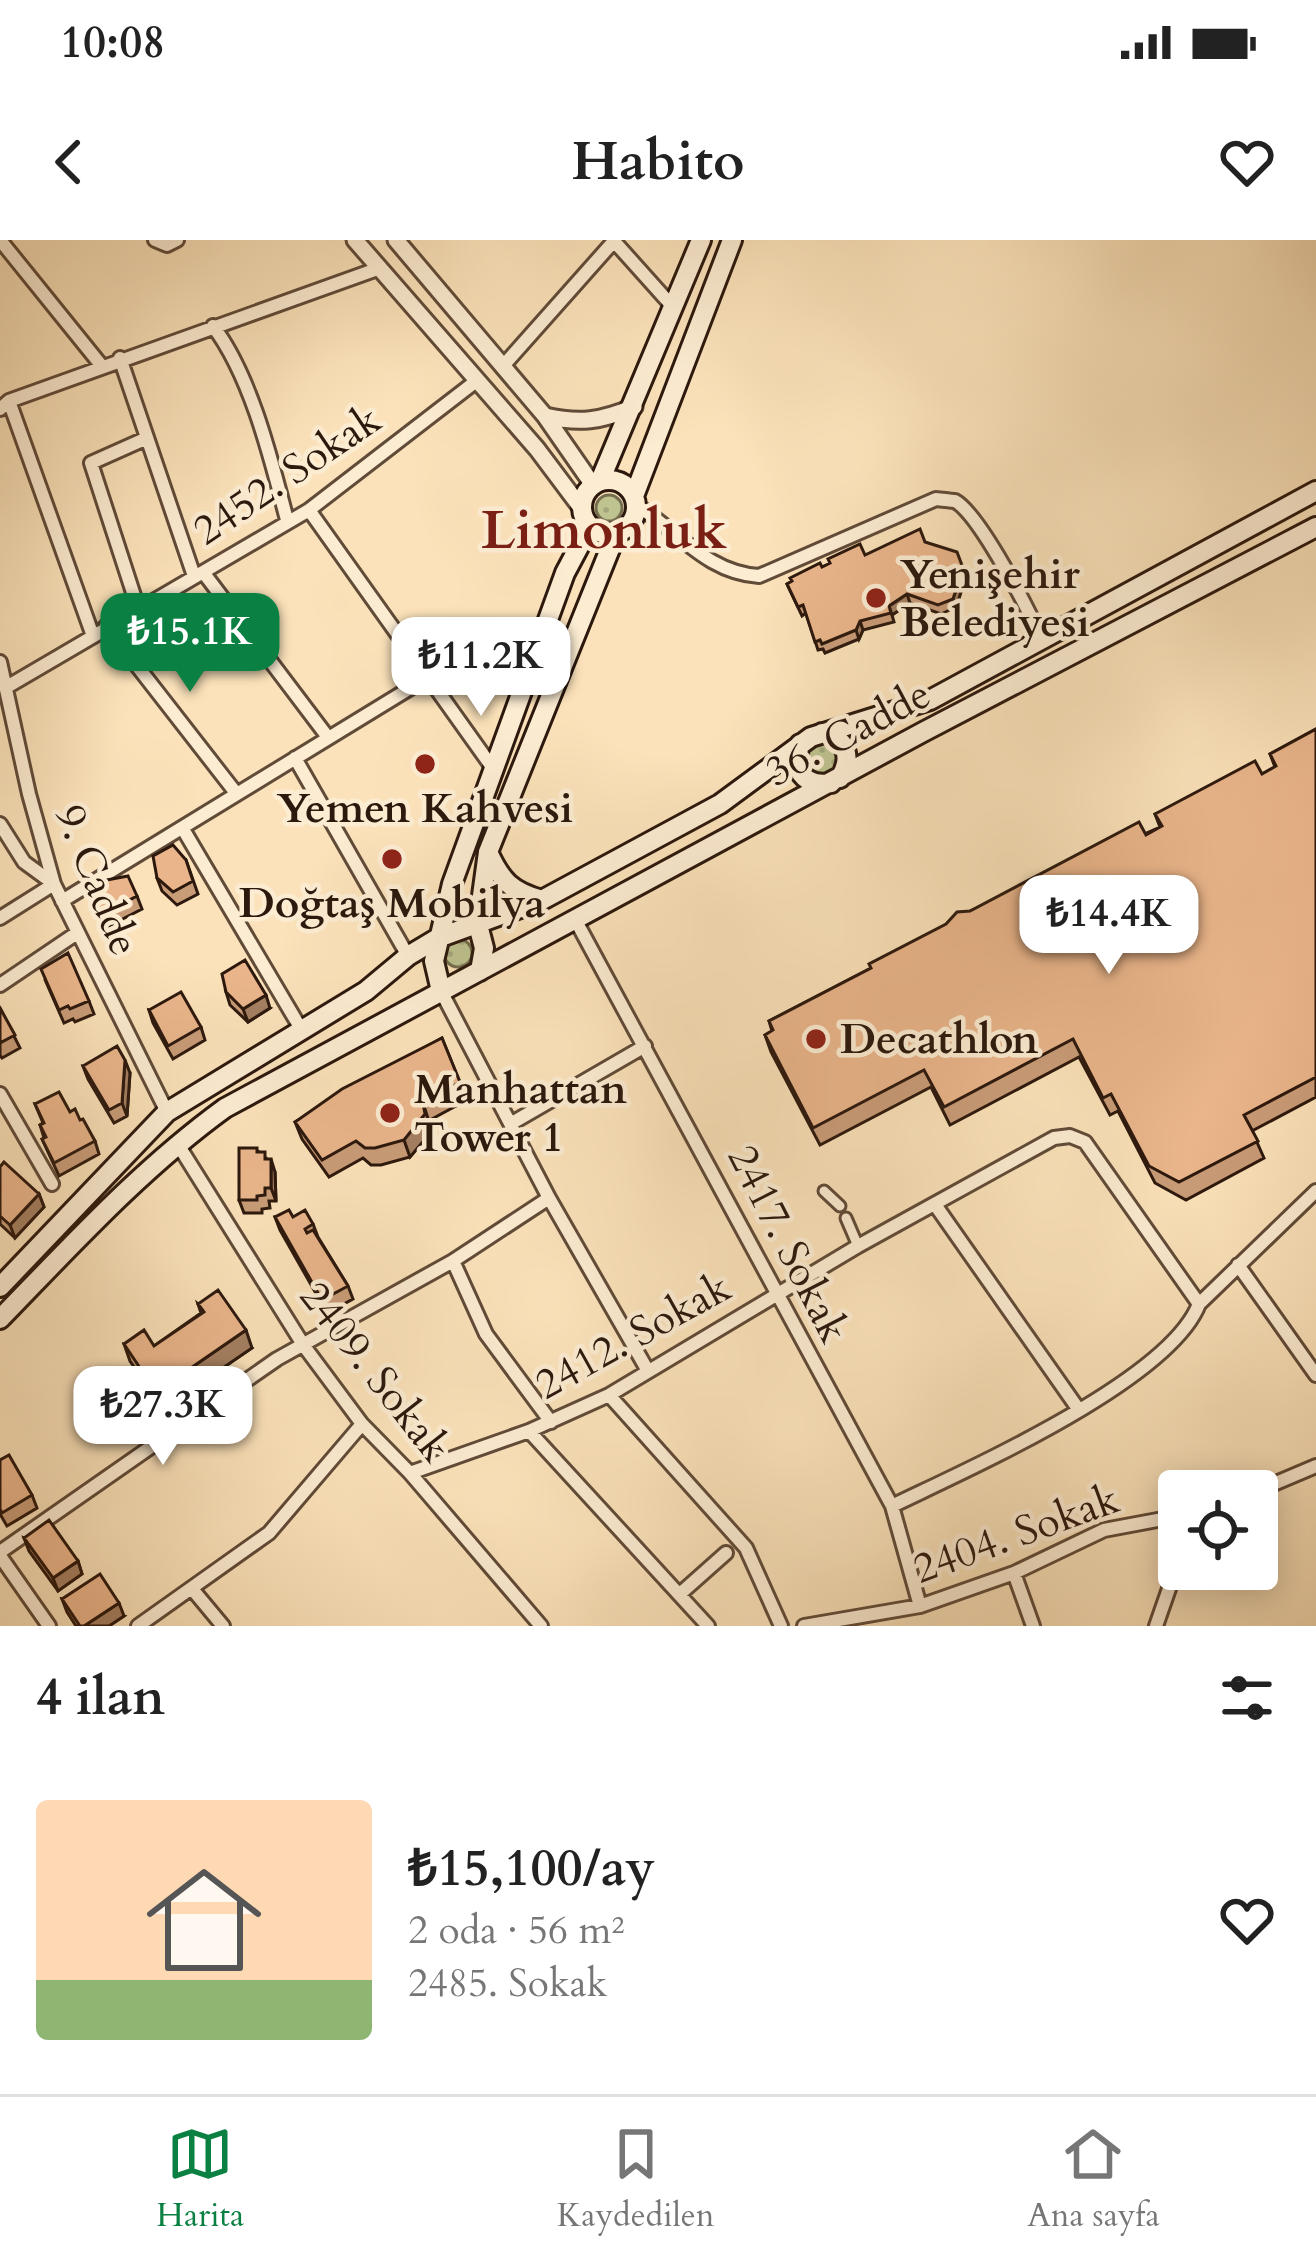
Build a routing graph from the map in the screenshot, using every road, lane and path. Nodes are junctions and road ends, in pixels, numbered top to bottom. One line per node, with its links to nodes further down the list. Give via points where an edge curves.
1 (0, 240): 13 (street)
2 (155, 240): 3 (street)
3 (177, 240)
4 (355, 240): 9 (street)
5 (396, 240): 14 (street)
6 (701, 240): 10 (main road)
7 (732, 240): 22 (main road)
8 (613, 241): 10 (street); 14 (street)
9 (380, 268): 11 (street); 15 (street)
10 (673, 307): 17 (main road)
11 (213, 326): 12 (street); 25 (street, via 227,344)
12 (120, 358): 13 (street); 19 (street)
13 (101, 365): 16 (street)
14 (503, 366): 18 (street)
15 (475, 382): 23 (street, 2452. Sokak); 24 (street)
16 (5, 405): 31 (street)
17 (634, 407): 18 (street, via 579,423); 20 (main road)
18 (545, 416): 20 (street)
19 (147, 437): 28 (street); 29 (street, via 91,463)
20 (597, 483): 22 (main road, via 623,484); 24 (main road, via 583,500)
21 (1316, 491): 32 (main road)
22 (635, 501): 27 (main road, via 631,523); 32 (street, via 715,567 759,576 936,499 954,501)
23 (309, 510): 25 (street, 2452. Sokak); 34 (street)
24 (586, 518): 27 (main road, via 598,532); 41 (main road)
25 (287, 520): 28 (street, 2452. Sokak)
26 (1316, 527): 42 (main road, 36. Cadde)
27 (616, 534): 46 (main road)
28 (198, 574): 29 (street, 2452. Sokak); 38 (street)
29 (138, 608): 30 (street, 2452. Sokak)
30 (106, 626): 31 (street, 2452. Sokak); 43 (street)
31 (93, 636): 35 (street, 2452. Sokak)
32 (1040, 637): 37 (main road, via 930,700)
33 (0, 662): 35 (street, 9. Cadde)
34 (430, 676): 38 (street); 41 (street)
35 (5, 688): 36 (street, 9. Cadde)
36 (5, 717): 47 (street, 9. Cadde)
37 (822, 733): 39 (main road); 42 (main road, via 845,747 848,763)
38 (327, 736): 40 (street)
39 (800, 744): 42 (main road, via 803,777); 48 (main road, via 720,804)
40 (295, 758): 43 (street); 55 (street)
41 (492, 767): 54 (main road)
42 (836, 780): 51 (main road, 36. Cadde)
43 (236, 793): 45 (street)
44 (0, 824): 47 (street, via 24,862)
45 (183, 829): 49 (street); 59 (street)
46 (488, 852): 48 (main road, via 515,893); 52 (main road)
47 (54, 884): 49 (street, 9. Cadde); 50 (street)
48 (542, 900): 52 (main road)
49 (62, 901): 53 (street, 9. Cadde)
50 (0, 918)
51 (575, 921): 56 (main road, 36. Cadde); 60 (street, 2417. Sokak)
52 (478, 925): 54 (main road); 56 (main road)
53 (77, 933): 57 (street); 62 (street, 9. Cadde)
54 (438, 938): 55 (main road); 58 (main road)
55 (408, 956): 59 (main road)
56 (480, 971): 58 (main road, 36. Cadde)
57 (0, 985)
58 (441, 992): 64 (street); 66 (main road, 36. Cadde, via 225,1108)
59 (302, 1029): 62 (main road)
60 (645, 1046): 64 (street); 78 (street, 2417. Sokak)
61 (0, 1094): 63 (street)
62 (166, 1112): 77 (main road)
63 (14, 1117): 65 (street); 67 (street)
64 (512, 1123): 70 (street)
65 (0, 1126)
66 (178, 1143): 80 (main road, 36. Cadde); 81 (street, 2409. Sokak)
67 (52, 1184)
68 (824, 1191): 71 (street)
69 (1316, 1191): 76 (street)
70 (550, 1198): 75 (street); 82 (street)
71 (840, 1206)
72 (936, 1206): 74 (street, 2412. Sokak); 79 (street, 2412. Sokak, via 1070,1136 1085,1142); 85 (street)
73 (846, 1218): 74 (street)
74 (858, 1246): 78 (street, 2412. Sokak)
75 (453, 1261): 81 (street); 86 (street, via 487,1334)
76 (1238, 1265): 79 (street); 83 (street)
77 (0, 1287)
78 (775, 1294): 82 (street, 2412. Sokak); 92 (street, 2417. Sokak)
79 (1199, 1304): 85 (street, via 1191,1326 1159,1355)
80 (0, 1319)
81 (304, 1346): 87 (street, 2409. Sokak); 95 (street)
82 (648, 1371): 84 (street, 2412. Sokak)
83 (1316, 1375)
84 (609, 1395): 86 (street, 2412. Sokak); 107 (street, via 746,1548)
85 (1079, 1410): 92 (street)
86 (550, 1422): 88 (street, 2412. Sokak)
87 (362, 1424): 90 (street, 2409. Sokak); 97 (street, via 269,1533)
88 (529, 1431): 90 (street, 2412. Sokak); 99 (street)
89 (1316, 1466): 91 (street)
90 (410, 1473): 105 (street, 2409. Sokak)
91 (1278, 1482)
92 (892, 1506): 100 (street, 2417. Sokak)
93 (1158, 1520): 96 (street, 2404. Sokak, via 1104,1530)
94 (726, 1552): 99 (street)
95 (0, 1554): 102 (street)
96 (1014, 1574): 100 (street, 2404. Sokak); 109 (street)
97 (193, 1590): 103 (street); 104 (street)
98 (1169, 1590): 110 (street)
99 (681, 1593): 106 (street)
100 (920, 1606): 101 (street, 2404. Sokak)
101 (832, 1624): 108 (street, 2404. Sokak)
102 (49, 1626)
103 (138, 1626)
104 (223, 1626)
105 (542, 1626)
106 (708, 1626)
107 (781, 1626)
108 (804, 1626)
109 (1033, 1626)
110 (1156, 1626)

